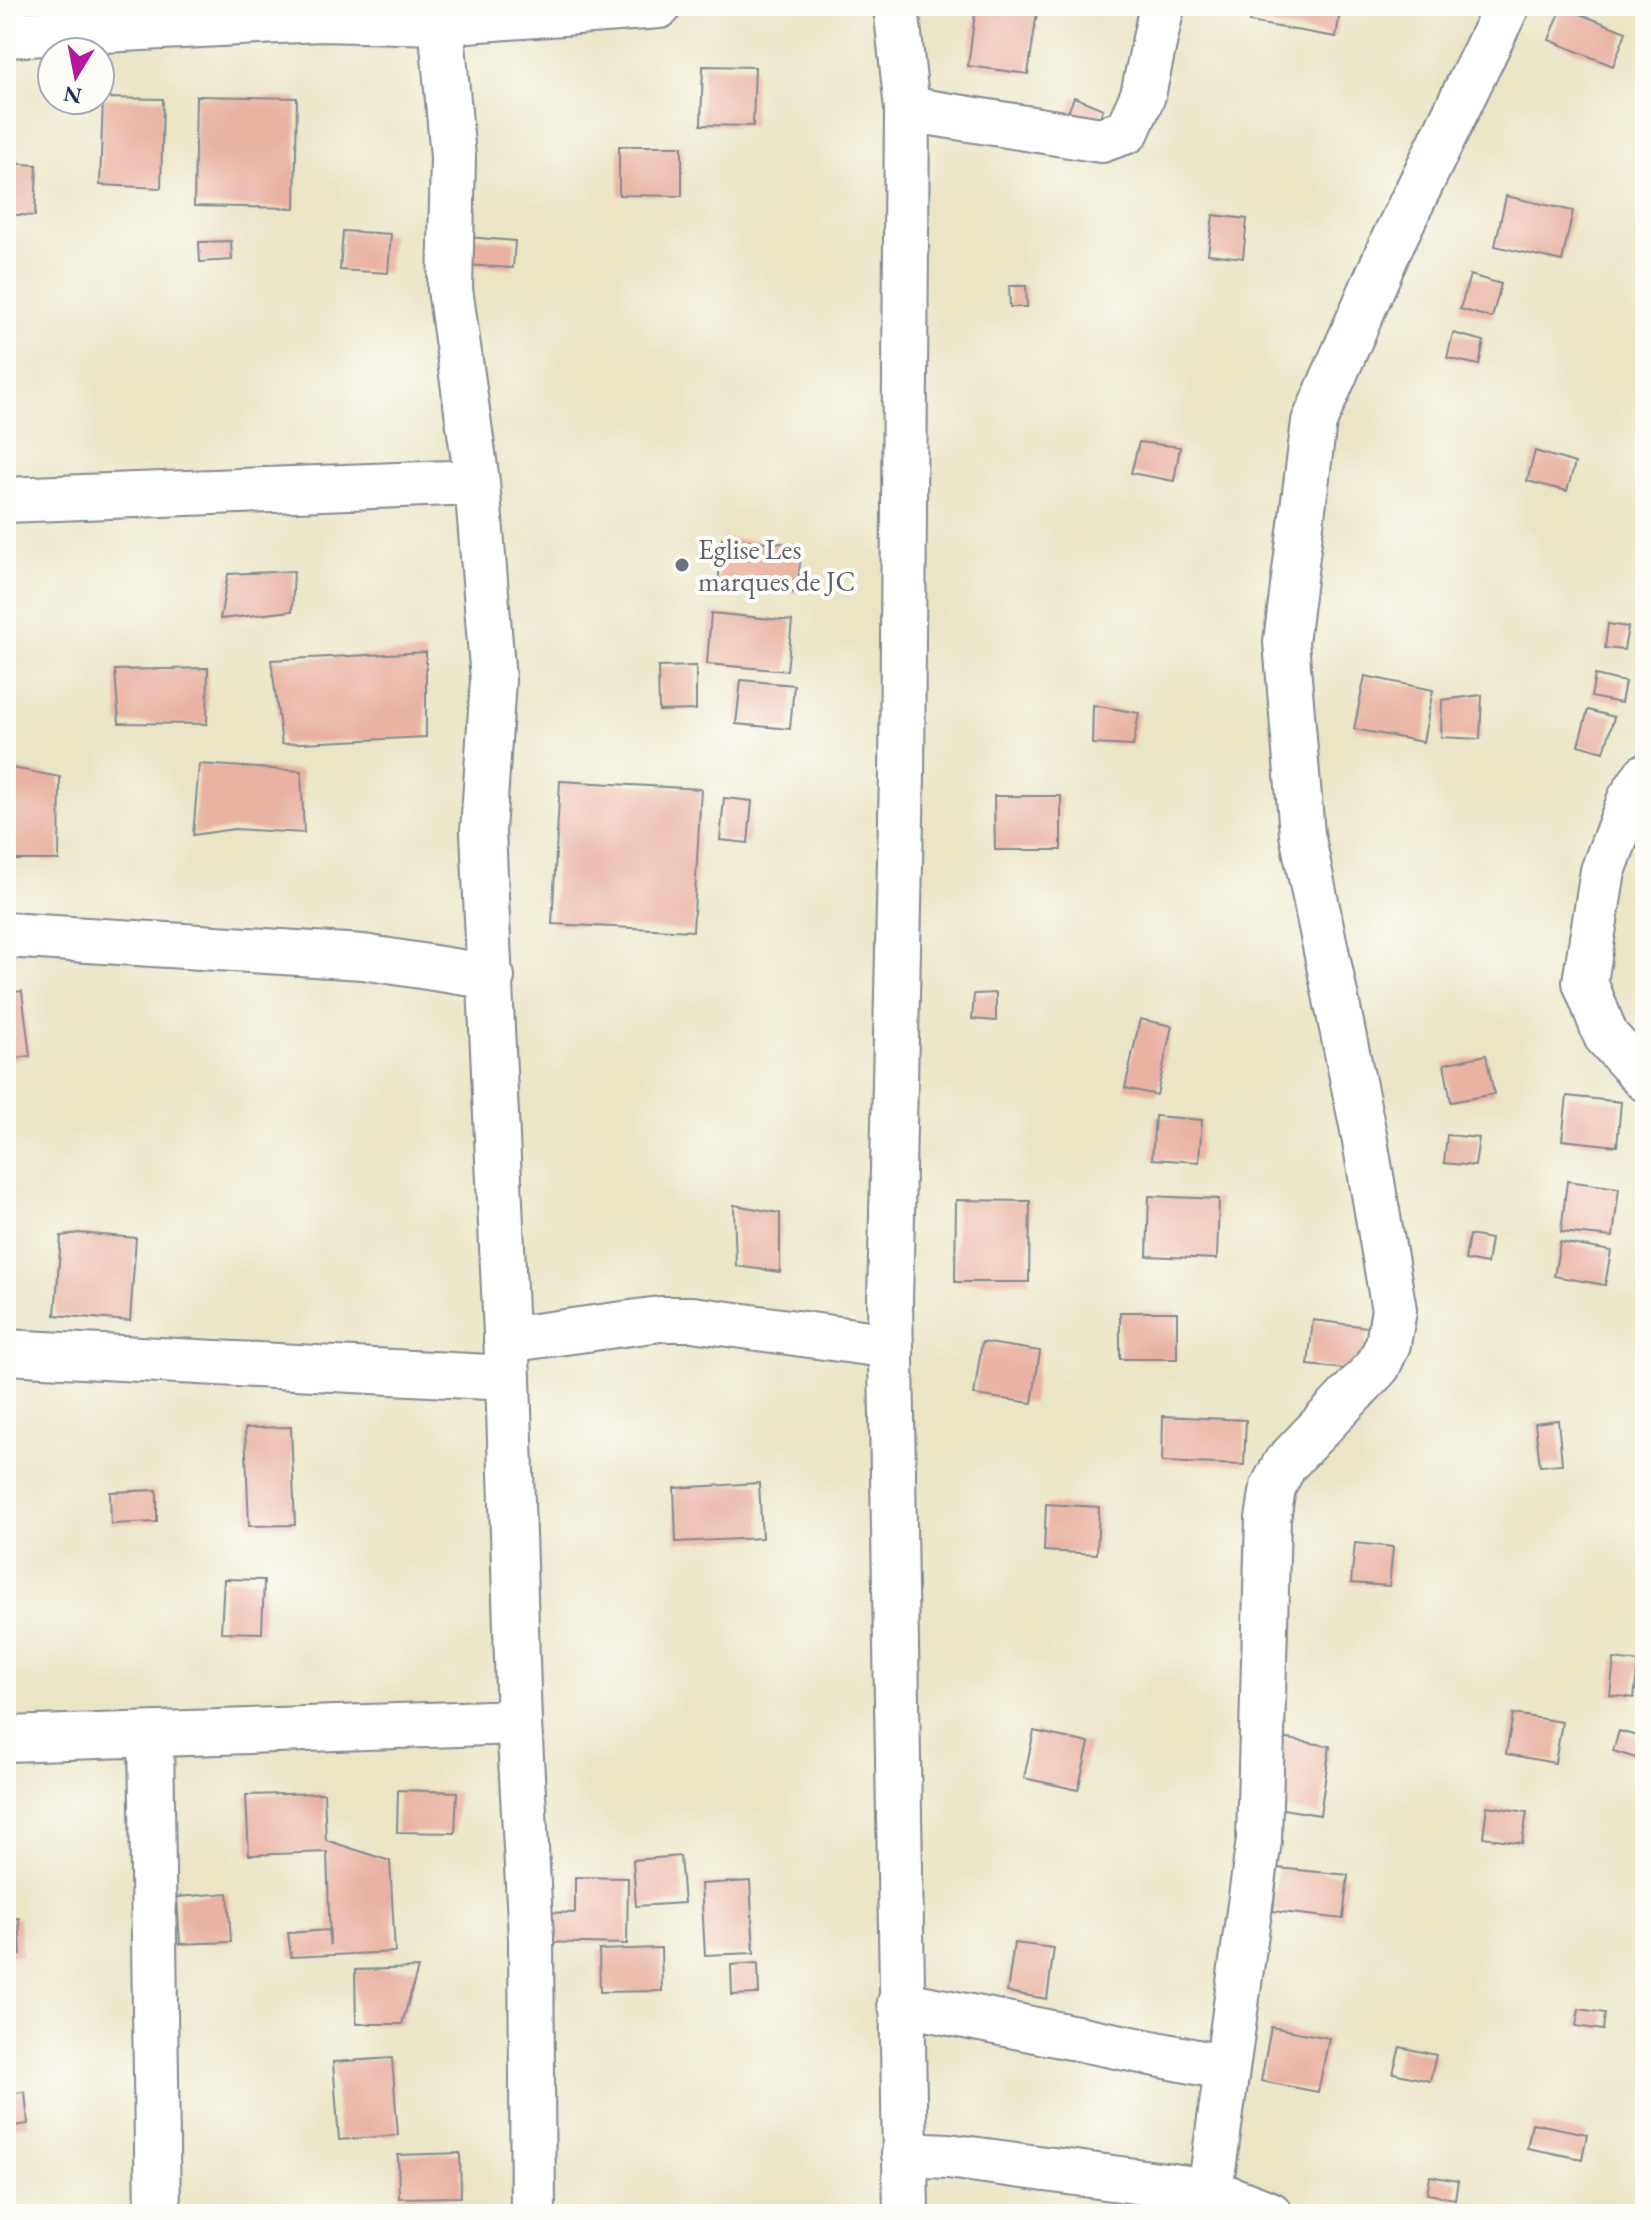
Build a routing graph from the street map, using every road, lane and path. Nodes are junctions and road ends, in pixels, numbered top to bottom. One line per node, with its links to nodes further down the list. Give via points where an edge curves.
1 (659, 6): 6 (street)
2 (896, 6): 8 (street)
3 (1162, 6): 8 (street, via 1143,95 1127,131 1101,140)
4 (1507, 6): 22 (street, via 1392,243 1314,422 1286,642 1302,834 1394,1310 1378,1366 1285,1464 1273,1487 1259,1840)
5 (201, 15): 6 (street); 7 (street)
6 (441, 22): 9 (street, via 453,157 450,289)
7 (6, 35)
8 (907, 109): 15 (street)
9 (477, 482): 10 (street); 13 (street, via 493,680 483,831)
10 (6, 500)
11 (1645, 776): 14 (street, via 1630,799 1603,871 1585,982 1606,1036)
12 (6, 935): 13 (street, via 363,957)
13 (492, 977): 17 (street)
14 (1645, 1079)
15 (891, 1346): 17 (street, via 660,1319); 21 (street)
16 (6, 1352): 17 (street)
17 (507, 1359): 18 (street)
18 (519, 1722): 19 (street); 26 (street, via 534,2033)
19 (151, 1735): 20 (street); 25 (street)
20 (6, 1739)
21 (900, 2003): 22 (street); 23 (street)
22 (1227, 2068): 24 (street)
23 (904, 2154): 24 (street); 27 (street)
24 (1210, 2191): 28 (street)
25 (158, 2214)
26 (533, 2214)
27 (906, 2214)
28 (1270, 2214)

